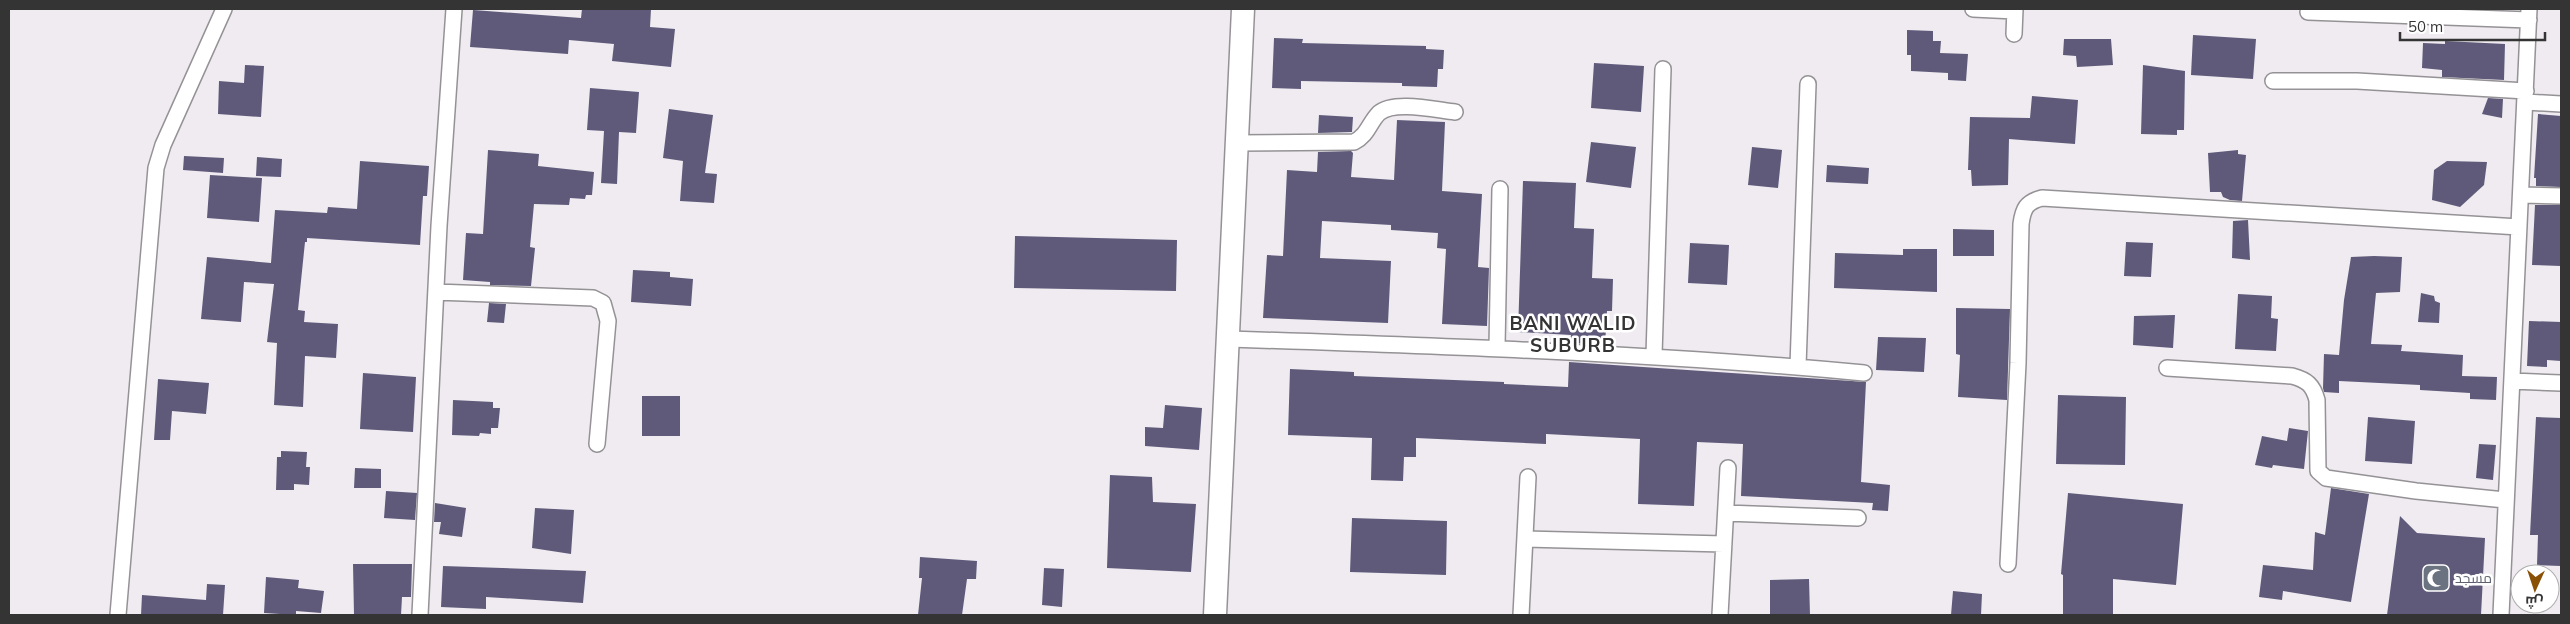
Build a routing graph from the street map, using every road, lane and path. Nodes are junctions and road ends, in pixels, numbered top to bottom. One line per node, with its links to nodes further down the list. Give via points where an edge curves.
1 (224, 9): 38 (street, via 162,145 156,168)
2 (454, 9): 20 (street)
3 (1243, 9): 15 (main road)
4 (1973, 9): 5 (street)
5 (2015, 10): 8 (street)
6 (2308, 12): 7 (street)
7 (2529, 14): 12 (street)
8 (2014, 34)
9 (1663, 69): 23 (street)
10 (2273, 80): 12 (street, via 2356,81)
11 (1808, 84): 24 (street)
12 (2526, 97): 13 (street); 17 (street)
13 (2561, 104)
14 (1455, 112): 15 (street, via 1404,106 1392,108 1380,113 1362,138 1354,142)
15 (1236, 143): 21 (main road)
16 (1500, 189): 22 (street)
17 (2521, 195): 18 (street); 19 (street)
18 (2561, 196)
19 (2519, 227): 27 (street); 37 (street, via 2042,198 2031,201 2024,209 2021,224)
20 (436, 292): 29 (street, via 593,298 603,303 608,321); 39 (street)
21 (1229, 340): 22 (street); 40 (main road)
22 (1497, 347): 23 (street)
23 (1654, 355): 24 (street)
24 (1798, 366): 26 (street)
25 (2167, 368): 32 (street, via 2305,379 2314,389 2317,400 2318,471 2326,478)
26 (1864, 373)
27 (2512, 381): 28 (street); 32 (street)
28 (2561, 383)
29 (597, 444)
30 (1728, 468): 33 (street)
31 (1528, 476): 35 (street)
32 (2505, 500): 43 (street)
33 (1726, 513): 34 (street); 36 (street)
34 (1858, 518)
35 (1525, 539): 36 (street); 41 (street)
36 (1724, 544): 42 (street)
37 (2008, 564)
38 (118, 615)
39 (420, 615)
40 (1215, 615)
41 (1521, 615)
42 (1720, 615)
43 (2501, 615)

